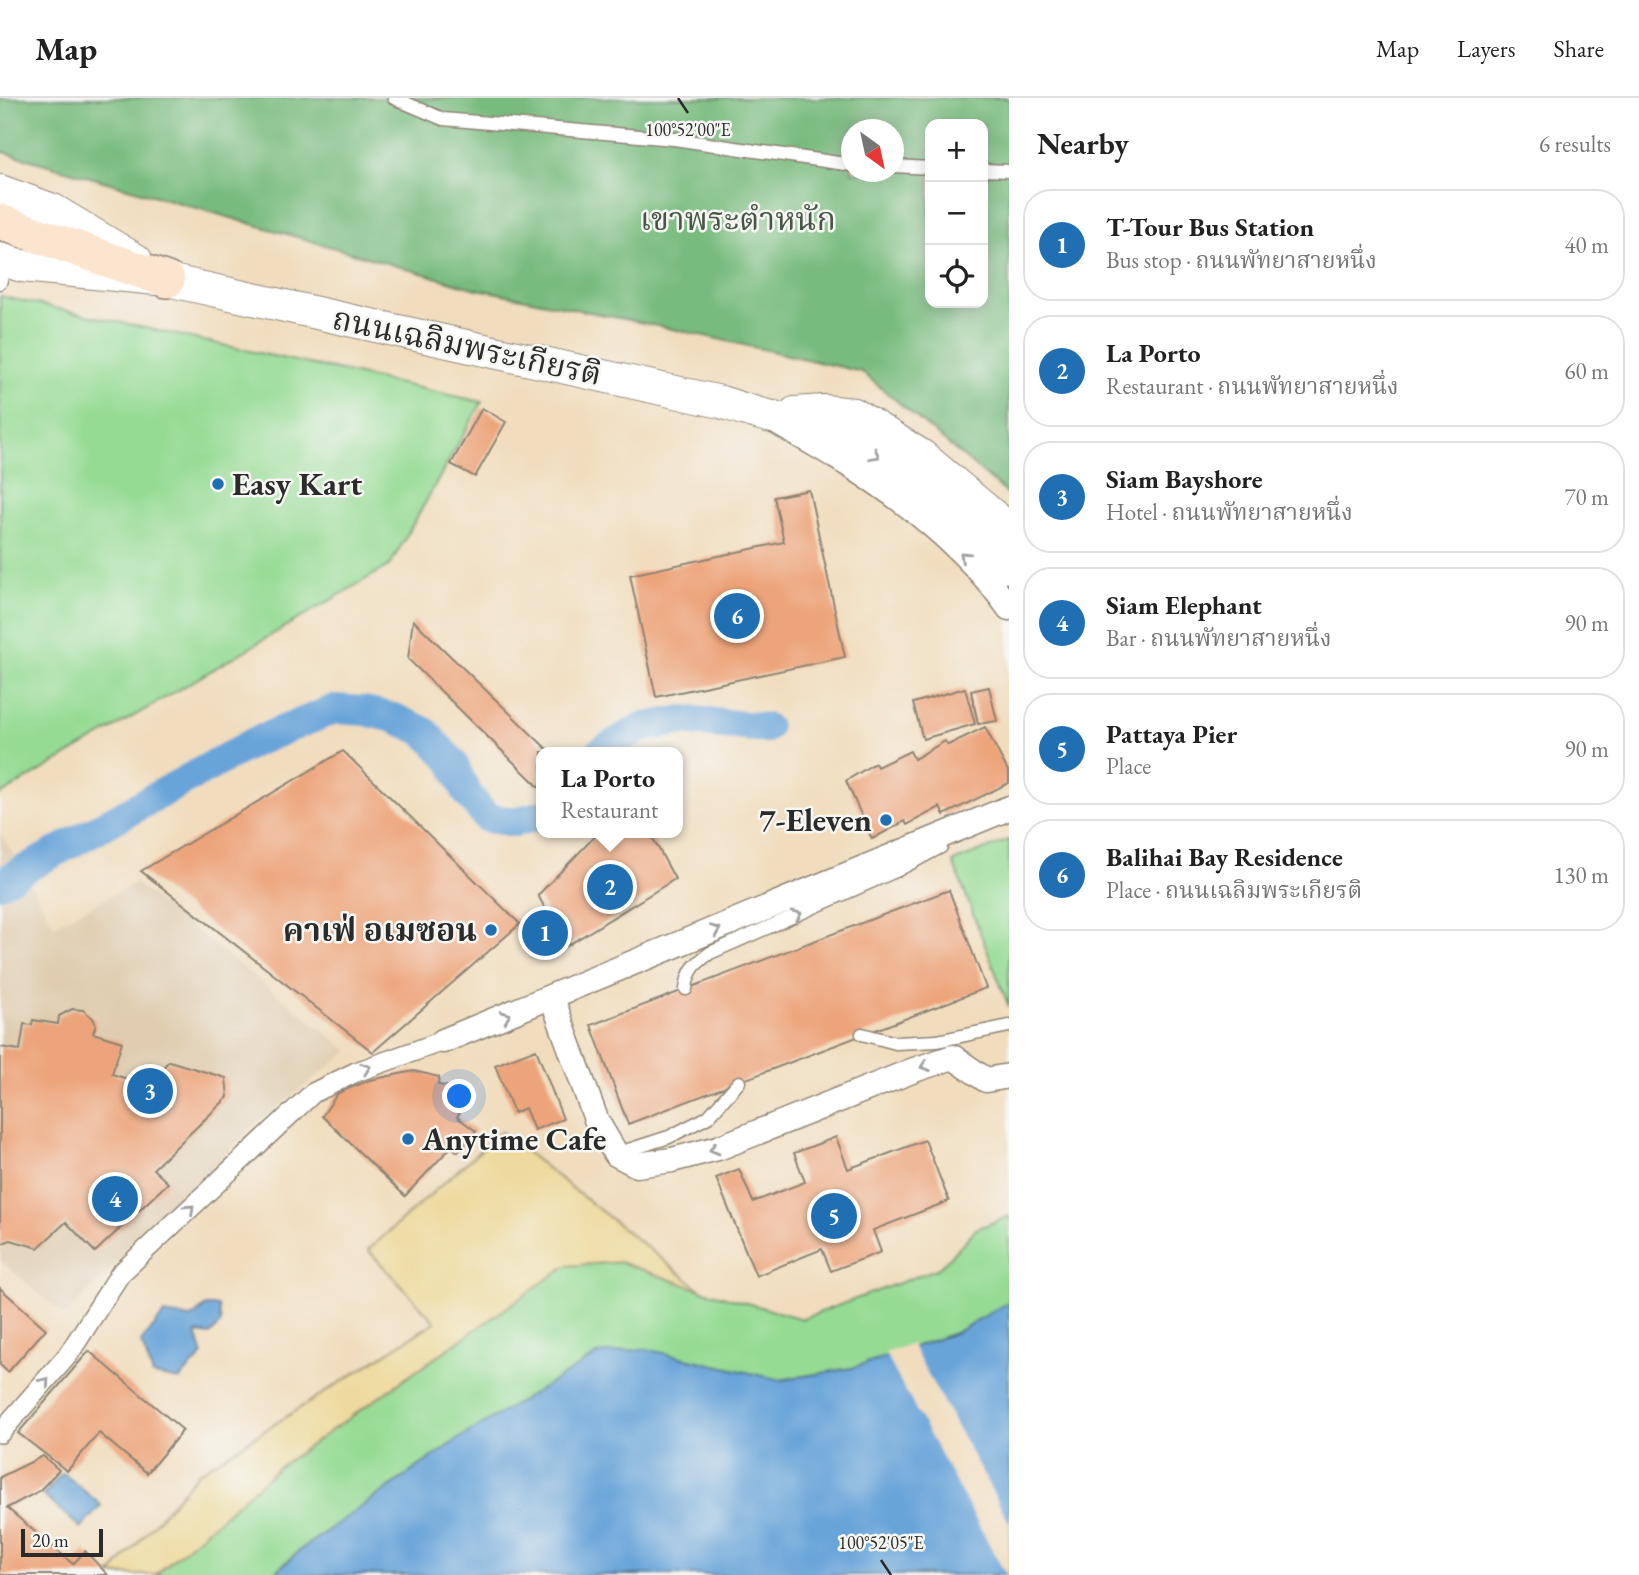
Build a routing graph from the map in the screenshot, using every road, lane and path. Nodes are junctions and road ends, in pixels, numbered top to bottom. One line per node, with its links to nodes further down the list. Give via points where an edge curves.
1 (394, 98): 2 (lane, via 443,119 674,139)
2 (841, 163)
3 (904, 167): 4 (lane)
4 (925, 168)
5 (988, 170): 6 (lane)
6 (1009, 171)
7 (0, 191): 10 (street, ถนนเฉลิมพระเกียรติ, via 53,210)
8 (0, 222): 10 (main road)
9 (3, 268): 10 (street, ถนนเฉลิมพระเกียรติ)
10 (167, 280): 11 (street, ถนนเฉลิมพระเกียรติ)
11 (766, 415): 12 (street, ถนนเฉลิมพระเกียรติ, via 854,414 922,456); 13 (street, ถนนเฉลิมพระเกียรติ, one-way to 13, via 813,426 906,473 944,502); 14 (street, ถนนเฉลิมพระเกียรติ, one-way to 11, via 993,583 914,511)
12 (1009, 529)
13 (1009, 567)
14 (1009, 608)
15 (1002, 811): 16 (lane, one-way to 15, via 688,974 710,953 906,866); 17 (street, one-way to 15)
16 (686, 989)
17 (552, 998): 20 (street, one-way to 17); 23 (street, via 597,1122)
18 (1009, 1026): 19 (lane, via 896,1044)
19 (862, 1034)
20 (443, 1041): 24 (street, one-way to 20, via 68,1356 120,1275 313,1093 356,1072)
21 (1009, 1076): 23 (street, one-way to 23, via 986,1080 953,1057 718,1148 637,1165)
22 (739, 1082): 23 (lane, via 708,1117 669,1137)
23 (616, 1154)
24 (0, 1433)

